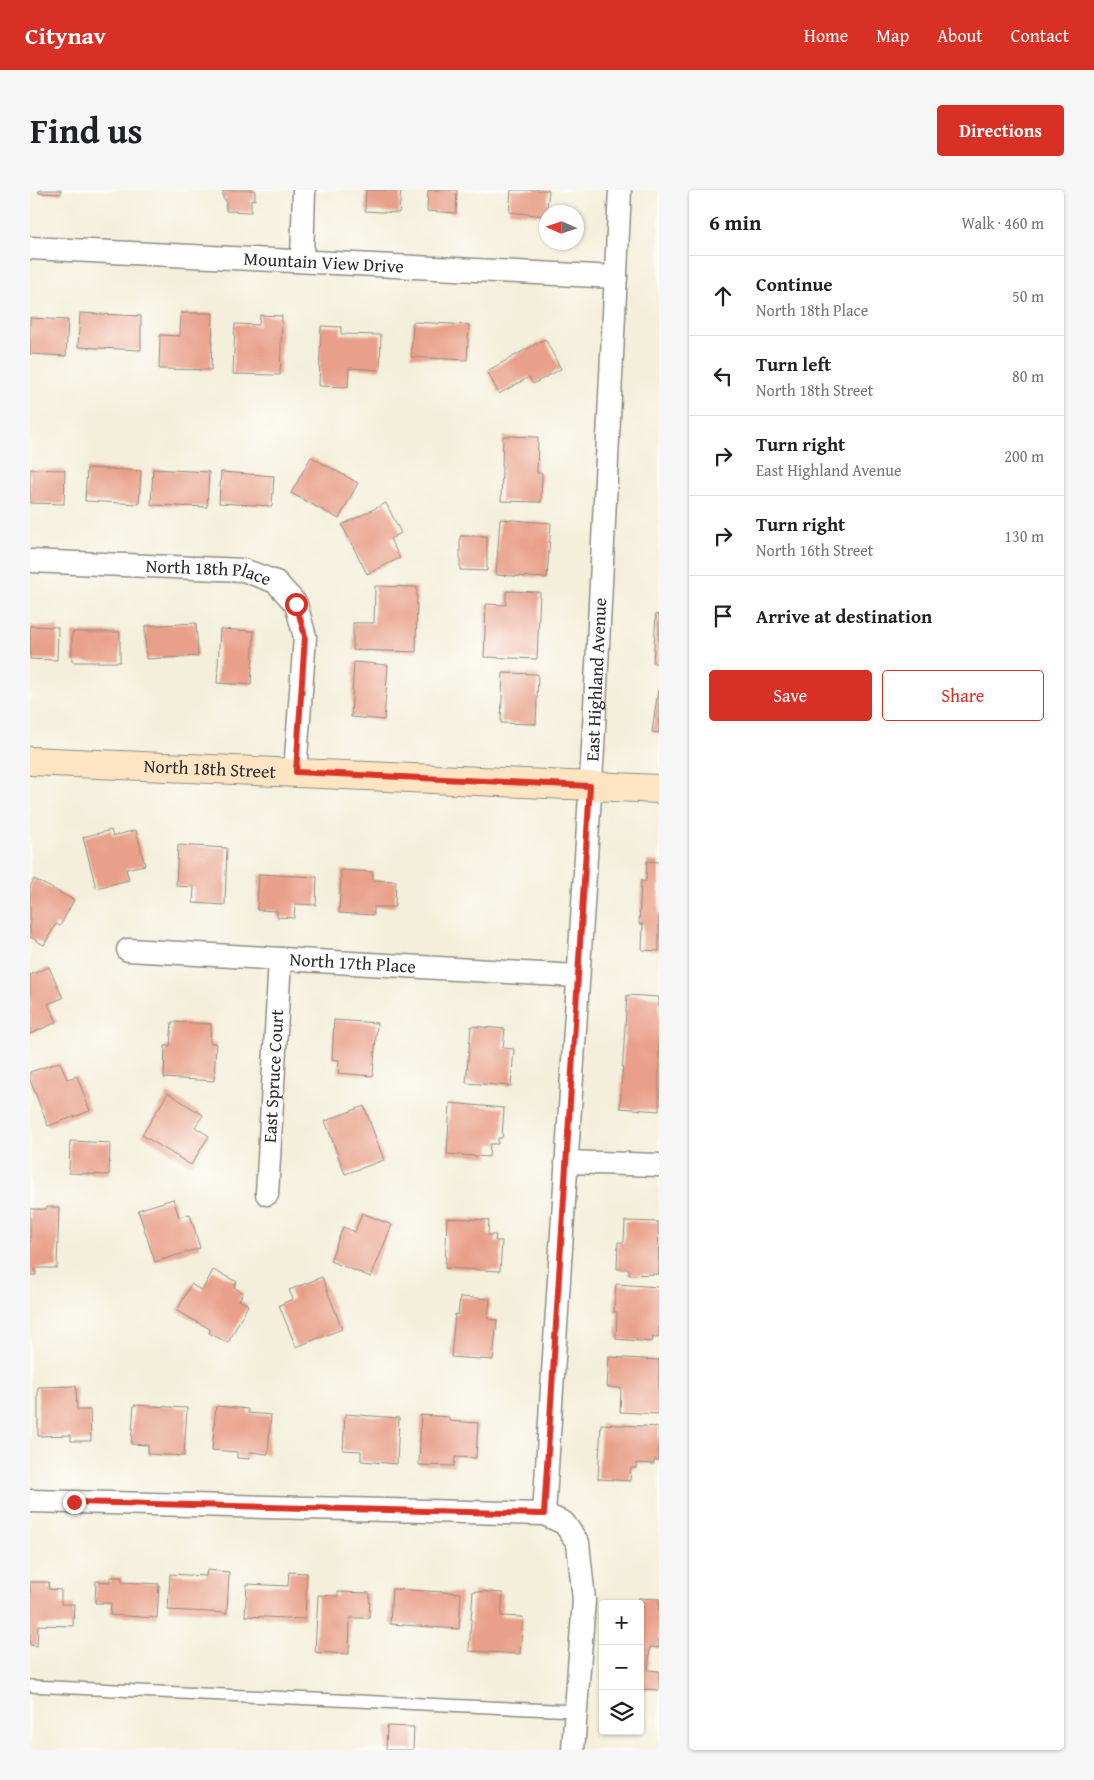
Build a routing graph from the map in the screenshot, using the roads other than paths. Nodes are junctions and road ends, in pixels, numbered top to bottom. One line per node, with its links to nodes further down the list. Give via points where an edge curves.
1 (304, 190): 4 (street)
2 (620, 190): 5 (street, East Highland Avenue)
3 (30, 248): 4 (street, Mountain View Drive)
4 (302, 261): 5 (street, Mountain View Drive)
5 (616, 277): 9 (street, East Highland Avenue)
6 (30, 561): 8 (street, North 18th Place, via 243,570 276,582 296,604 305,636)
7 (30, 761): 8 (street, North 18th Street)
8 (296, 772): 9 (street, North 18th Street)
9 (590, 786): 10 (street, North 18th Street); 13 (street, East Highland Avenue)
10 (659, 789)
11 (128, 950): 12 (street, North 17th Place)
12 (280, 959): 13 (street, North 17th Place); 16 (street, East Spruce Court)
13 (578, 976): 14 (street, East Highland Avenue)
14 (566, 1162): 15 (street); 18 (street, East Highland Avenue)
15 (659, 1165)
16 (266, 1194)
17 (30, 1501): 18 (street)
18 (544, 1514): 20 (street, via 564,1523 578,1543 584,1600)
19 (30, 1686): 20 (lane)
20 (575, 1711): 21 (street)
21 (573, 1750)

